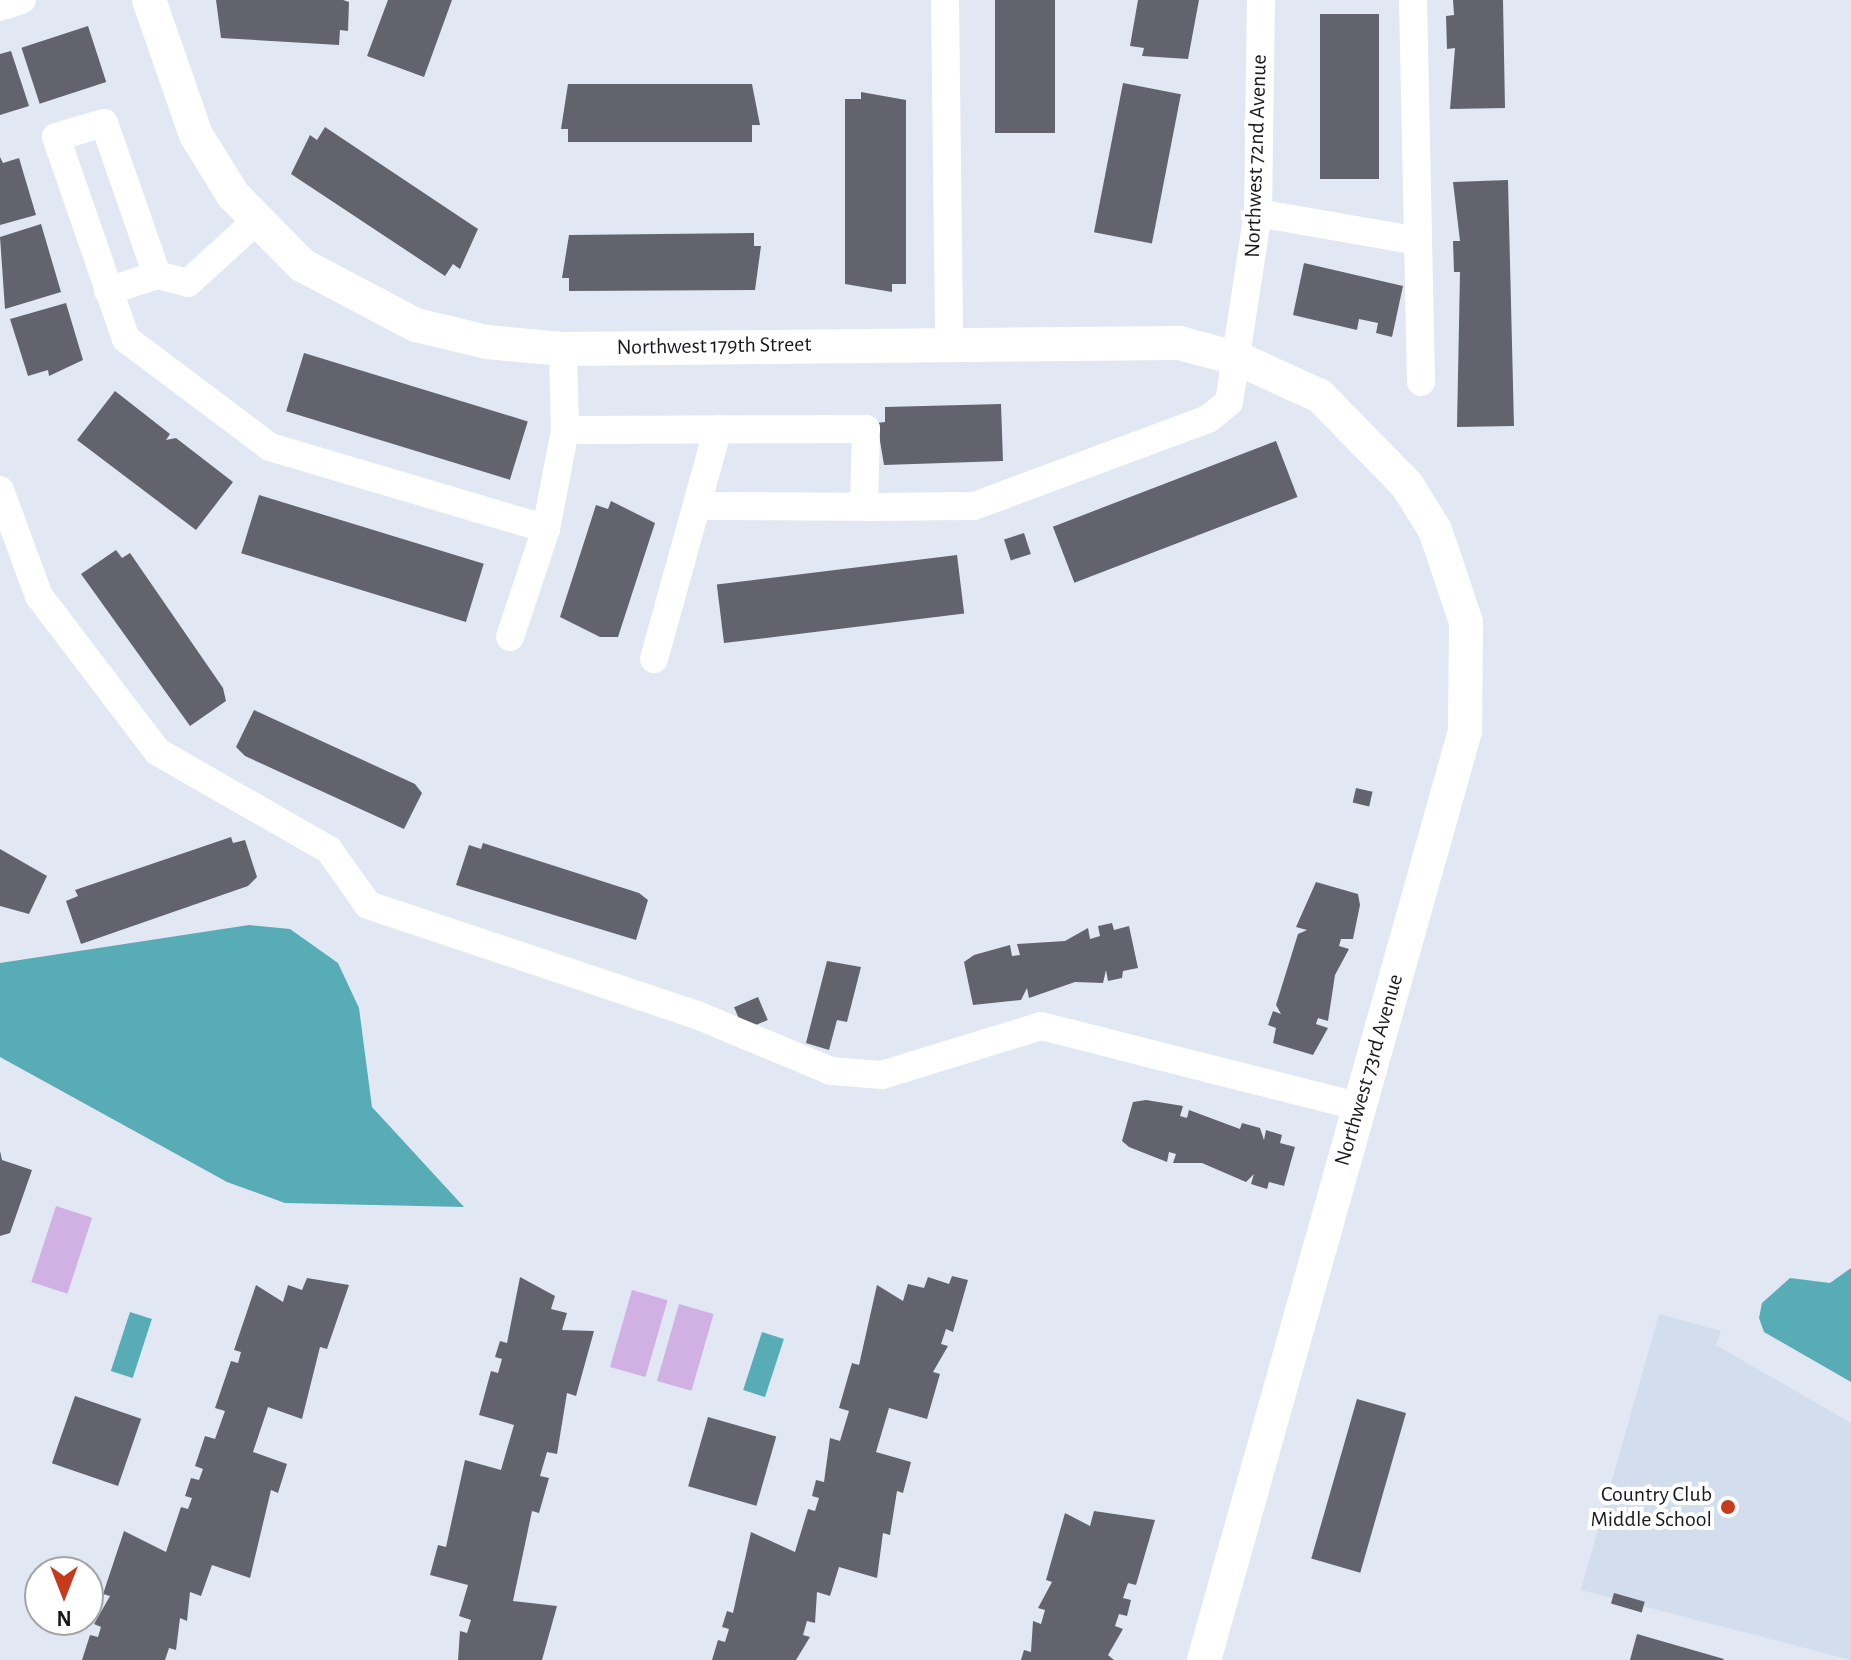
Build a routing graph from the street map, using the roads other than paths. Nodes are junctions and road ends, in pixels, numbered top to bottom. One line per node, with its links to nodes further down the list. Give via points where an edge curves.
1 (22, 0): 6 (street)
2 (149, 0): 8 (street, Northwest 179th Street, via 196,135)
3 (945, 0): 12 (street)
4 (1261, 0): 7 (street, Northwest 72nd Avenue)
5 (1413, 0): 9 (street)
6 (0, 7)
7 (1258, 213): 9 (street); 14 (street, Northwest 72nd Avenue)
8 (256, 221): 10 (street, via 188,283); 13 (street, Northwest 179th Street, via 302,265 416,325 487,342)
9 (1418, 241): 15 (street)
10 (157, 275): 11 (street); 11 (street, via 104,123 56,137)
11 (108, 291): 22 (street, via 126,339 270,447)
12 (949, 342): 13 (street, Northwest 179th Street); 14 (street, Northwest 179th Street, via 1179,343)
13 (563, 349): 17 (street)
14 (1239, 359): 18 (street, Northwest 179th Street, via 1320,396); 21 (street, Northwest 72nd Avenue, via 1229,402 1208,419 974,506)
15 (1421, 382)
16 (718, 429): 17 (street); 20 (street); 21 (street, via 866,429)
17 (565, 430): 22 (street)
18 (1407, 485): 25 (street, Northwest 73rd Avenue, via 1454,578 1470,672 1447,807)
19 (0, 490): 25 (street, via 39,596 158,752 329,850 368,905 697,1015 831,1071 882,1075 1041,1026)
20 (698, 506): 21 (street, Northwest 72nd Avenue); 24 (street)
21 (864, 507)
22 (546, 529): 23 (street)
23 (510, 637)
24 (654, 659)
25 (1358, 1106): 26 (street, Northwest 73rd Avenue)
26 (1204, 1660)

